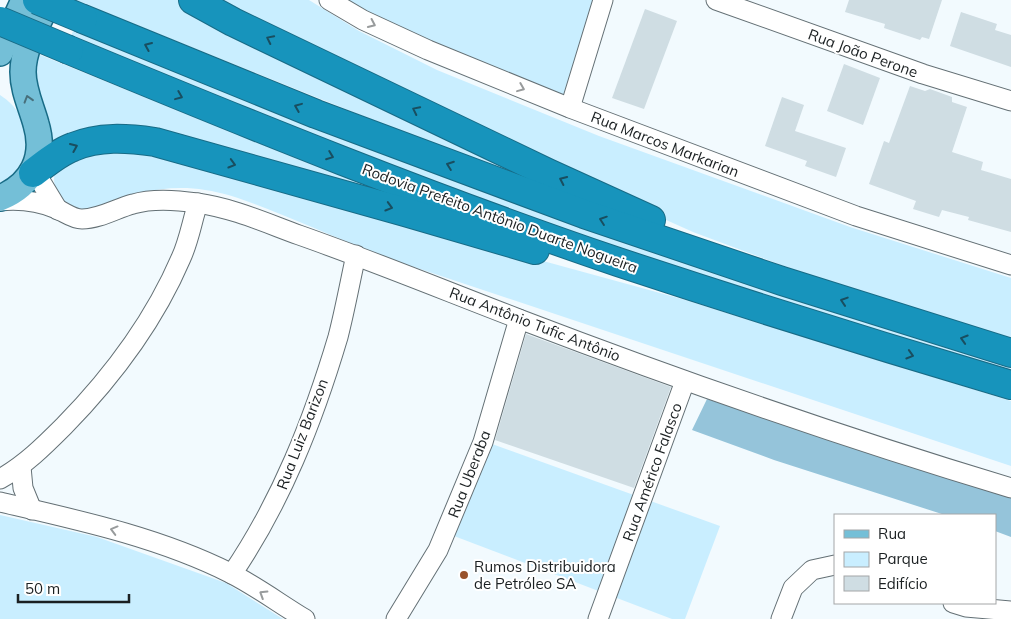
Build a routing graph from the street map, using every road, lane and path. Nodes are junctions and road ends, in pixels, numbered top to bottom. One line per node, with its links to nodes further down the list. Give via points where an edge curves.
1 (24, 0): 9 (main road)
2 (37, 0): 18 (highway, one-way to 2, bridge, via 451,166 217,75)
3 (49, 0): 12 (main road, one-way to 3, via 39,138 24,88 24,58)
4 (193, 0): 18 (highway, one-way to 4, via 548,173)
5 (329, 0): 11 (street, Rua Marcos Markarian, one-way to 11, via 363,20 428,50)
6 (603, 0): 11 (street)
7 (716, 0): 10 (street, Rua João Perone, via 923,74)
8 (0, 21): 19 (highway, Rodovia Prefeito Antônio Duarte Nogueira, one-way to 19, bridge, via 391,180 617,261)
9 (0, 53)
10 (1011, 101)
11 (570, 108): 17 (street, Rua Marcos Markarian, via 856,216)
12 (33, 173): 13 (main road); 15 (street); 19 (highway, one-way to 19, via 71,147 90,141 111,138 155,142 607,271)
13 (0, 200): 15 (street, Rua Antônio Tufic Antônio, via 38,202)
14 (198, 203): 15 (street, Rua Antônio Tufic Antônio, via 136,203 83,219); 16 (street, Rua Antônio Tufic Antônio, via 228,209); 24 (street, via 182,257 128,352 92,398)
15 (58, 210)
16 (356, 255): 20 (street, Rua Antônio Tufic Antônio); 30 (street, Rua Luiz Barizon, via 338,336 311,421 279,494 251,547)
17 (1011, 264)
18 (782, 281): 21 (highway, one-way to 18)
19 (768, 310): 23 (highway, Rodovia Prefeito Antônio Duarte Nogueira, one-way to 23)
20 (519, 319): 22 (street, Rua Antônio Tufic Antônio); 34 (street, Rua Uberaba, via 479,451 438,550)
21 (1011, 353)
22 (686, 382): 26 (street, Rua Antônio Tufic Antônio); 35 (street, Rua Américo Falasco)
23 (1011, 385)
24 (20, 467): 25 (street); 28 (street, via 23,488)
25 (0, 479)
26 (1011, 488)
27 (0, 502): 28 (street)
28 (32, 510): 30 (street, one-way to 28, via 152,541)
29 (834, 565): 36 (street, via 812,570 793,588)
30 (232, 574): 33 (street, one-way to 30)
31 (963, 610): 32 (street)
32 (1011, 613): 37 (street)
33 (305, 619)
34 (396, 619)
35 (598, 619)
36 (781, 619)
37 (1007, 619)

